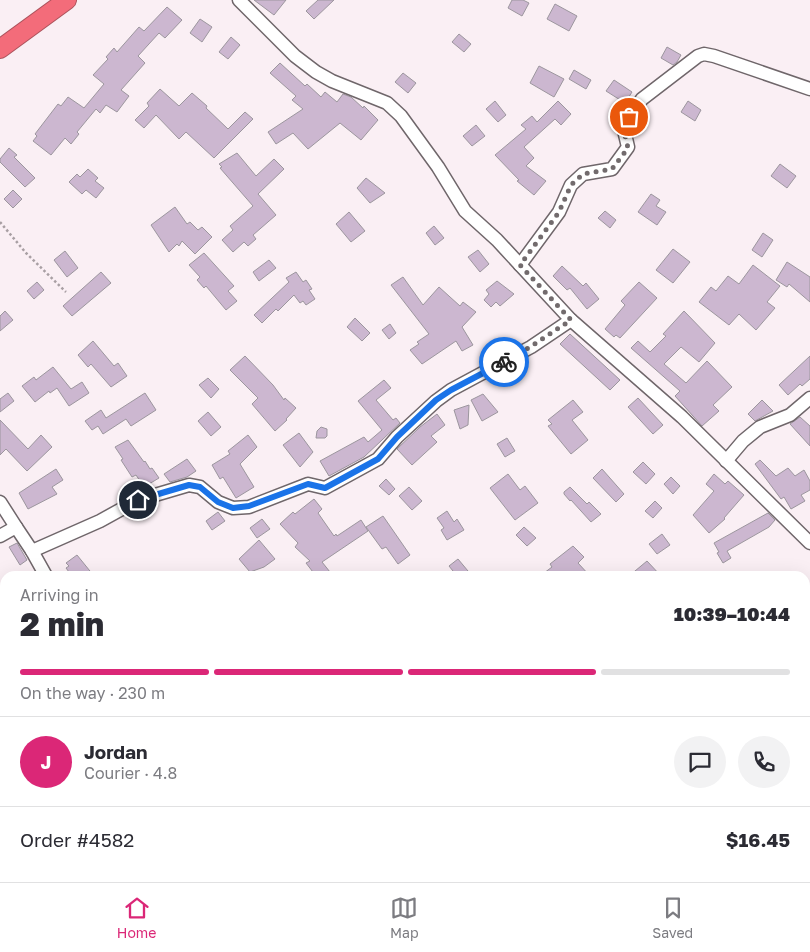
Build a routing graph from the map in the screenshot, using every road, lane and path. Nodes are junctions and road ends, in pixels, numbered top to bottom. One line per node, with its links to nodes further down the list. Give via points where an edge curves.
1 (67, 0): 3 (highway)
2 (239, 0): 6 (street, via 295,56 332,80 387,103 401,116 438,166 465,211)
3 (0, 49)
4 (810, 90): 6 (street, via 714,56 698,56 642,99 623,126 628,148 612,169 583,174 571,185 559,212)
5 (0, 222): 7 (path)
6 (520, 265): 8 (street)
7 (66, 292)
8 (571, 320): 10 (street, via 682,417); 15 (street, via 436,400 378,459 325,488 308,484 249,506 233,508 218,502 200,487 189,485 138,500)
9 (810, 398): 10 (street, via 790,415 760,427)
10 (726, 461): 14 (street)
11 (0, 502): 12 (street)
12 (16, 527): 13 (street); 15 (street)
13 (0, 536)
14 (810, 543)
15 (32, 551): 16 (street)
16 (43, 571)

